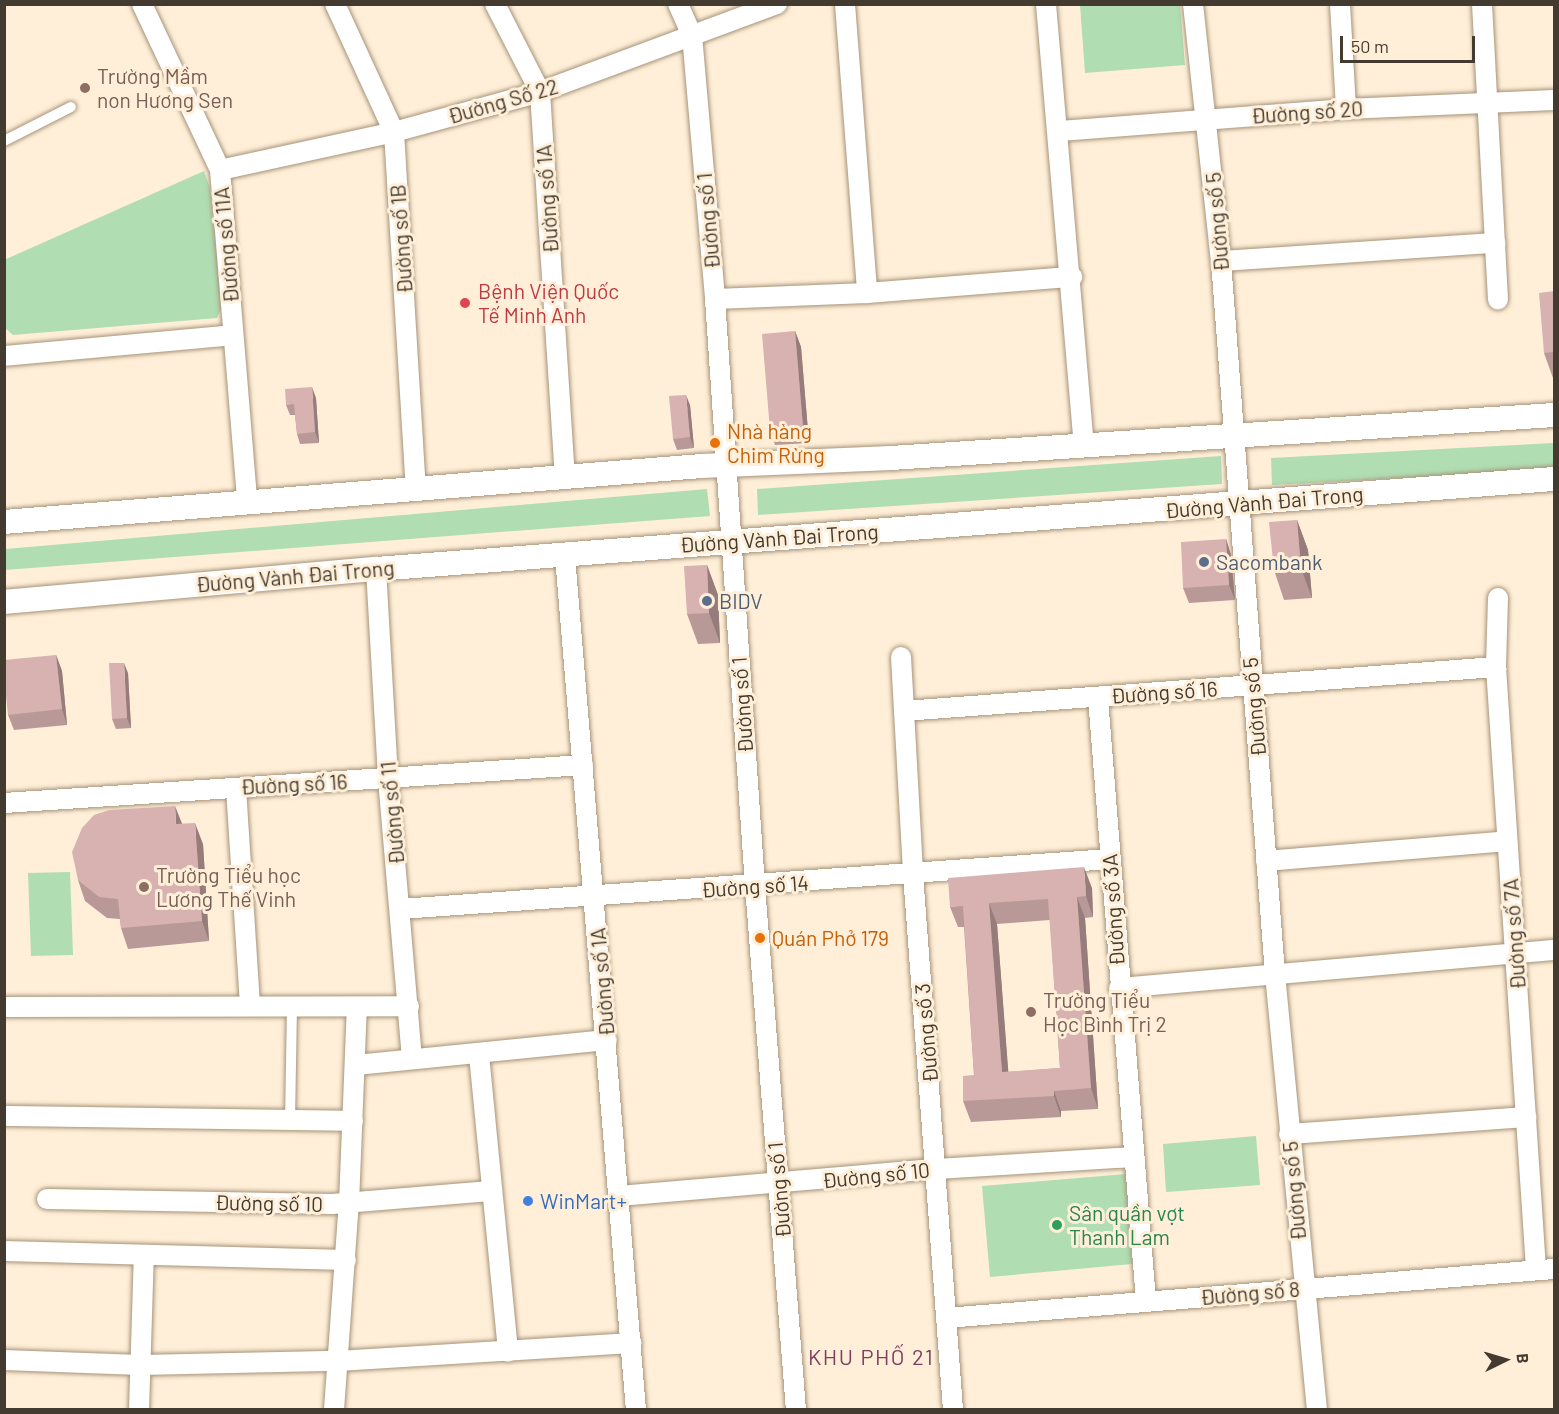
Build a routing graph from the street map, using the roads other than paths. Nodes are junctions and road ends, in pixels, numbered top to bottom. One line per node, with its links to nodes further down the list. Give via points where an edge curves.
1 (142, 4): 21 (street, Đường số 11A)
2 (335, 4): 19 (street, Đường số 1B)
3 (495, 4): 12 (street, Đường số 1A)
4 (678, 4): 11 (street, Đường số 1)
5 (777, 4): 11 (street, Đường Số 22)
6 (845, 4): 25 (street)
7 (1046, 4): 18 (street)
8 (1193, 4): 17 (street, Đường số 5)
9 (1341, 4): 16 (street)
10 (1482, 4): 14 (street)
11 (692, 35): 12 (street, Đường Số 22); 26 (street, Đường số 1)
12 (540, 92): 19 (street, Đường Số 22); 34 (street, Đường số 1A)
13 (1554, 100): 14 (street, Đường số 20)
14 (1487, 102): 16 (street, Đường số 20); 22 (street)
15 (71, 107): 20 (lane)
16 (1346, 109): 17 (street, Đường số 20)
17 (1208, 119): 18 (street, Đường số 20); 23 (street, Đường số 5)
18 (1060, 131): 24 (street)
19 (394, 132): 21 (street, Đường Số 22); 36 (street, Đường số 1B)
20 (4, 141)
21 (220, 170): 28 (street, Đường số 11A)
22 (1495, 243): 23 (street); 27 (street)
23 (1221, 261): 31 (street, Đường số 5)
24 (1072, 277): 25 (street); 32 (street)
25 (867, 293): 26 (street)
26 (715, 299): 33 (street, Đường số 1)
27 (1498, 300)
28 (233, 335): 29 (street); 37 (street, Đường số 11A)
29 (4, 356)
30 (1554, 415): 31 (street)
31 (1233, 436): 32 (street); 38 (street, Đường số 5)
32 (1084, 445): 33 (street)
33 (724, 465): 34 (street); 40 (street, Đường số 1)
34 (565, 476): 36 (street)
35 (1554, 480): 38 (street, Đường Vành Đai Trong)
36 (416, 487): 37 (street)
37 (247, 501): 39 (street)
38 (1238, 505): 40 (street, Đường Vành Đai Trong); 47 (street, Đường số 5)
39 (4, 522)
40 (730, 542): 41 (street, Đường Vành Đai Trong); 58 (street, Đường số 1)
41 (565, 556): 42 (street, Đường Vành Đai Trong); 50 (street, Đường số 1A)
42 (376, 569): 44 (street, Đường Vành Đai Trong); 51 (street, Đường số 11)
43 (1498, 598): 46 (street, Đường số 7A)
44 (4, 602)
45 (901, 657): 49 (street, Đường số 3)
46 (1496, 668): 47 (street, Đường số 16); 54 (street, Đường số 7A)
47 (1252, 686): 48 (street, Đường số 16); 56 (street, Đường số 5)
48 (1098, 698): 49 (street, Đường số 16); 55 (street, Đường số 3A)
49 (904, 711): 57 (street, Đường số 3)
50 (583, 765): 51 (street, Đường số 16); 59 (street, Đường số 1A)
51 (388, 779): 52 (street, Đường số 16); 60 (street, Đường số 11)
52 (236, 788): 53 (street, Đường số 16); 65 (street)
53 (4, 803)
54 (1507, 841): 56 (street); 62 (street, Đường số 7A)
55 (1110, 859): 57 (street, Đường số 14); 64 (street, Đường số 3A)
56 (1266, 861): 63 (street, Đường số 5)
57 (913, 874): 58 (street, Đường số 14); 80 (street, Đường số 3)
58 (754, 886): 59 (street, Đường số 14); 81 (street, Đường số 1)
59 (595, 897): 60 (street, Đường số 14); 70 (street, Đường số 1A)
60 (400, 909): 67 (street, Đường số 11)
61 (1554, 950): 62 (street)
62 (1515, 952): 63 (street); 75 (street, Đường số 7A)
63 (1275, 974): 64 (street); 78 (street, Đường số 5)
64 (1119, 988): 79 (street, Đường số 3A)
65 (250, 1006): 66 (street); 68 (street)
66 (292, 1006): 69 (street); 76 (lane)
67 (410, 1006): 69 (street); 72 (street, Đường số 11)
68 (4, 1007)
69 (357, 1008): 73 (street)
70 (607, 1040): 71 (street); 83 (street, Đường số 1A)
71 (479, 1055): 72 (street); 82 (street)
72 (412, 1057): 73 (street)
73 (356, 1065): 77 (street)
74 (4, 1116): 76 (street)
75 (1526, 1117): 78 (street); 89 (street, Đường số 7A)
76 (290, 1121): 77 (street)
77 (353, 1121): 85 (street)
78 (1289, 1134): 90 (street, Đường số 5)
79 (1134, 1157): 80 (street, Đường số 10); 91 (street, Đường số 3A)
80 (937, 1169): 81 (street, Đường số 10); 92 (street, Đường số 3)
81 (779, 1185): 83 (street, Đường số 10); 101 (street, Đường số 1)
82 (490, 1191): 85 (street, Đường số 10); 94 (street)
83 (619, 1196): 93 (street, Đường số 1A)
84 (47, 1199): 85 (street, Đường số 10)
85 (349, 1203): 88 (street)
86 (4, 1251): 87 (street)
87 (144, 1255): 88 (street); 97 (street)
88 (346, 1260): 96 (street)
89 (1545, 1270): 90 (street, Đường số 8)
90 (1303, 1288): 91 (street, Đường số 8); 103 (street, Đường số 5)
91 (1146, 1301): 92 (street, Đường số 8)
92 (946, 1318): 102 (street, Đường số 3)
93 (631, 1343): 94 (street); 100 (street, Đường số 1A)
94 (508, 1352): 96 (street)
95 (4, 1360): 97 (street)
96 (338, 1361): 97 (street); 99 (street)
97 (140, 1365): 98 (street)
98 (139, 1410)
99 (334, 1410)
100 (636, 1410)
101 (796, 1410)
102 (953, 1410)
103 (1317, 1410)

